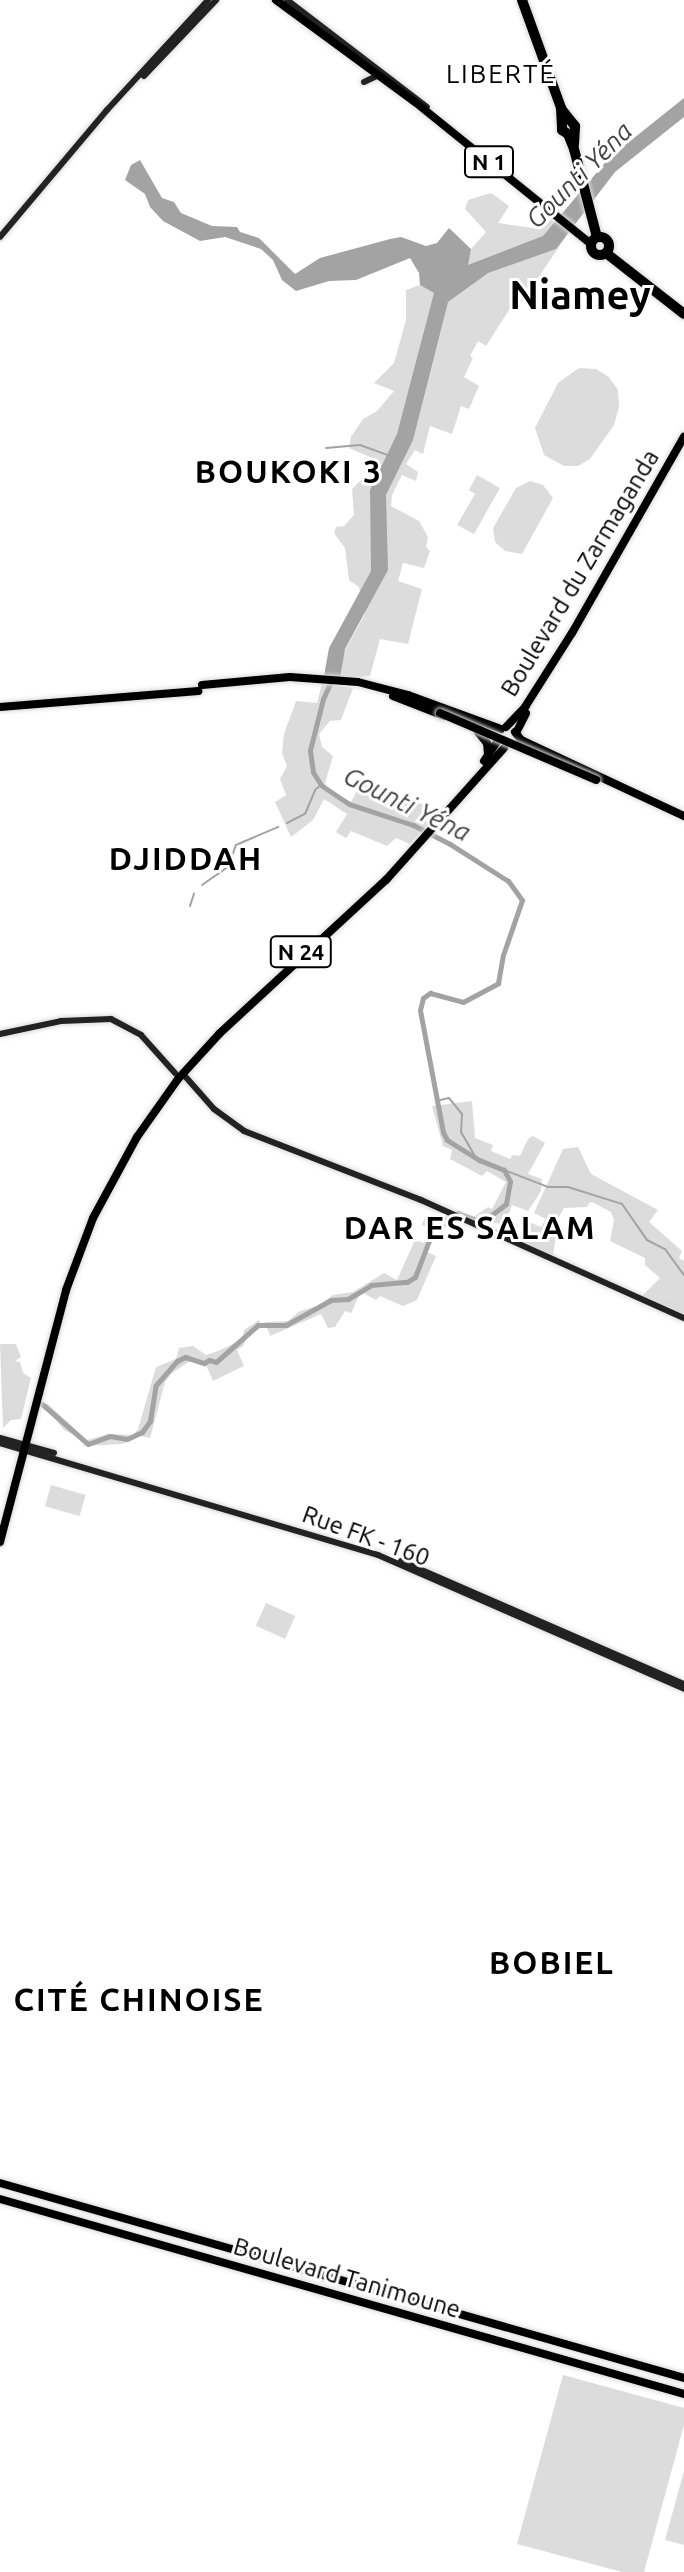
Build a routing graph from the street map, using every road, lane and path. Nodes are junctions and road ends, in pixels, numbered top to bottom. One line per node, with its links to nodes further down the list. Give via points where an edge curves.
1 (212, 0): 12 (main road, via 106,112)
2 (279, 0): 4 (main road); 5 (main road); 6 (main road, N 1); 7 (main road)
3 (522, 0): 13 (highway, via 561,108 575,126 574,149)
4 (307, 15): 5 (main road); 10 (main road)
5 (321, 29): 7 (main road)
6 (327, 39): 7 (main road); 8 (main road, N 1)
7 (346, 50): 10 (main road)
8 (377, 76): 9 (main road); 10 (main road, N 1)
9 (364, 82)
10 (426, 109): 11 (main road, N 1); 11 (main road, N 1)
11 (556, 213): 13 (main road)
12 (0, 237)
13 (597, 239): 14 (highway); 14 (highway, via 595,253)
14 (608, 250): 15 (highway)
15 (684, 311)
16 (684, 437): 18 (main road, Boulevard du Zarmaganda)
17 (684, 447): 18 (main road, Boulevard du Zarmaganda)
18 (627, 542): 19 (main road, Boulevard du Zarmaganda)
19 (570, 640): 22 (main road, Boulevard du Zarmaganda); 23 (main road, Boulevard du Zarmaganda, via 525,707)
20 (0, 704): 21 (main road, via 332,681 386,688)
21 (426, 704): 23 (main road); 24 (main road); 29 (main road, bridge)
22 (523, 719): 25 (main road, Boulevard du Zarmaganda); 27 (main road, via 522,731)
23 (504, 728): 25 (main road); 26 (main road, Boulevard du Zarmaganda)
24 (478, 732): 26 (main road); 28 (main road, via 487,743)
25 (516, 735): 26 (main road, Boulevard du Zarmaganda); 27 (main road)
26 (502, 744): 28 (main road, N 24); 29 (main road); 31 (main road, N 24)
27 (531, 744): 29 (main road)
28 (488, 757): 31 (main road, N 24)
29 (608, 784): 30 (main road)
30 (684, 819)
31 (427, 833): 33 (main road, N 24)
32 (0, 1034): 33 (main road, via 61,1021 111,1019 141,1035)
33 (179, 1074): 34 (main road, via 244,1131 466,1220); 36 (main road, N 24, via 109,1184 75,1263 49,1345)
34 (684, 1318)
35 (0, 1440): 36 (main road, Rue FK - 160)
36 (26, 1448): 37 (main road, N 24); 38 (main road, N 24); 39 (main road, Rue FK - 160, via 379,1552)
37 (0, 1524)
38 (0, 1542)
39 (684, 1686)
40 (0, 2183): 42 (main road, Boulevard Tanimoune)
41 (0, 2199): 43 (main road, Boulevard Tanimoune)
42 (186, 2236): 43 (main road); 44 (main road, Boulevard Tanimoune)
43 (181, 2251): 45 (main road, Boulevard Tanimoune)
44 (684, 2378)
45 (684, 2394)

